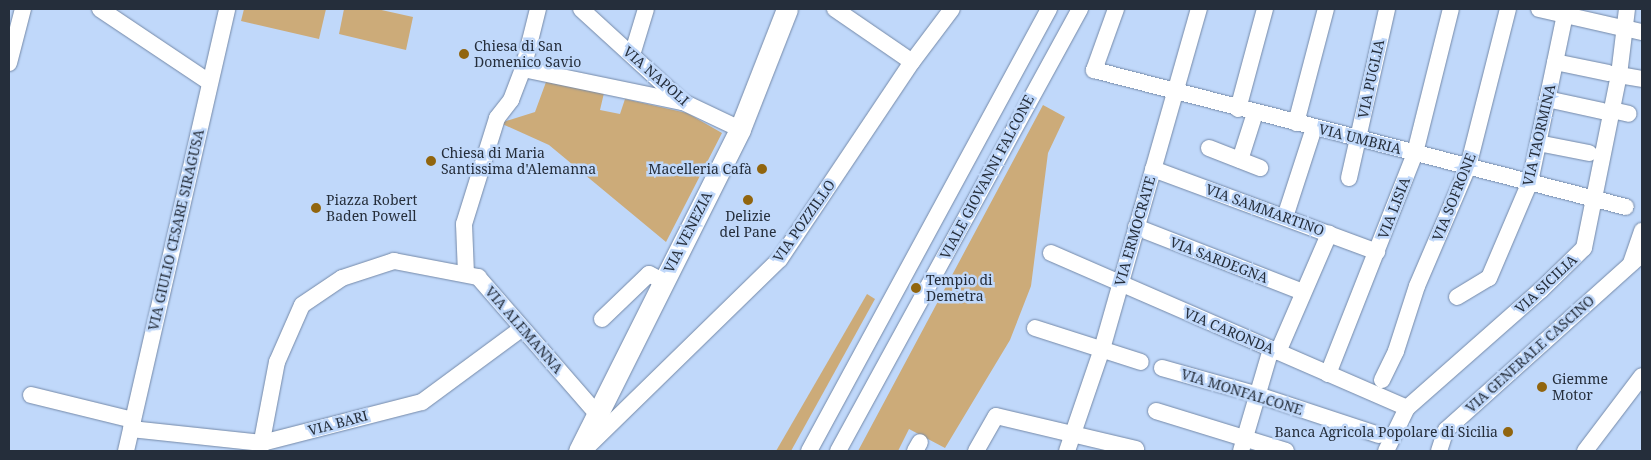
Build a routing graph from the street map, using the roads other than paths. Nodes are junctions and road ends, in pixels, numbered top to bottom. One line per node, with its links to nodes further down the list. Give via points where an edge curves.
1 (23, 9): 27 (street)
2 (100, 9): 31 (street)
3 (227, 9): 31 (street, VIA GIULIO CESARE SIRAGUSA)
4 (538, 9): 28 (street)
5 (581, 9): 24 (street, VIA NAPOLI)
6 (646, 9): 24 (street)
7 (787, 9): 41 (main road, VIA VENEZIA)
8 (835, 9): 25 (street)
9 (952, 9): 25 (street, VIA POZZILLO)
10 (1049, 9): 93 (street, VIALE GIOVANNI FALCONE)
11 (1080, 9): 94 (street, VIALE GIOVANNI FALCONE)
12 (1116, 9): 32 (street, VIA UMBRIA, via 1094,70)
13 (1198, 9): 32 (street, VIA ERMOCRATE)
14 (1265, 9): 35 (street)
15 (1326, 9): 39 (street)
16 (1386, 9): 42 (street, VIA PUGLIA)
17 (1451, 9): 45 (street, VIA LISIA)
18 (1508, 9): 48 (street, VIA SOFRONE)
19 (1539, 9): 21 (street)
20 (1627, 9): 22 (street, VIA SICILIA)
21 (1565, 12): 22 (street); 26 (street, VIA TAORMINA)
22 (1621, 28): 23 (street); 29 (street, VIA SICILIA)
23 (1642, 32)
24 (632, 56): 34 (street, VIA NAPOLI)
25 (912, 62): 92 (street, VIA POZZILLO, via 780,259)
26 (1555, 62): 29 (street); 33 (street, VIA TAORMINA)
27 (9, 63)
28 (523, 69): 34 (street); 62 (street, via 512,100 497,118 464,224)
29 (1614, 74): 30 (street); 36 (street, VIA SICILIA)
30 (1642, 79)
31 (210, 82): 84 (street, VIA GIULIO CESARE SIRAGUSA)
32 (1173, 92): 35 (street, VIA UMBRIA); 49 (street, VIA ERMOCRATE)
33 (1547, 99): 36 (street); 43 (street, VIA TAORMINA)
34 (683, 102): 41 (street, VIA NAPOLI)
35 (1238, 109): 37 (street, VIA UMBRIA)
36 (1607, 110): 38 (street); 53 (street, VIA SICILIA)
37 (1256, 113): 39 (street, VIA UMBRIA); 47 (street)
38 (1629, 114)
39 (1296, 124): 40 (street, VIA UMBRIA)
40 (1314, 128): 42 (street, VIA UMBRIA); 55 (street)
41 (740, 129): 63 (main road, VIA VENEZIA)
42 (1358, 139): 45 (street, VIA UMBRIA); 51 (street, VIA PUGLIA)
43 (1538, 143): 46 (street); 52 (street, VIA TAORMINA)
44 (1209, 148): 47 (street)
45 (1415, 153): 48 (street, VIA UMBRIA); 59 (street, VIA LISIA)
46 (1589, 153)
47 (1240, 160): 50 (street)
48 (1468, 167): 52 (street, VIA UMBRIA); 76 (street, VIA SOFRONE, via 1417,286 1396,351)
49 (1153, 168): 55 (street, VIA SAMMARTINO); 56 (street, VIA ERMOCRATE)
50 (1260, 168)
51 (1349, 178)
52 (1530, 182): 53 (street, VIA UMBRIA); 66 (street, VIA TAORMINA, via 1490,278)
53 (1594, 199): 54 (street, VIA UMBRIA); 81 (street, VIA SICILIA, via 1584,248)
54 (1626, 207)
55 (1285, 217): 58 (street, VIA SAMMARTINO)
56 (1136, 227): 64 (street, VIA ERMOCRATE); 65 (street, VIA SARDEGNA)
57 (1642, 231): 61 (street)
58 (1330, 234): 59 (street, VIA SAMMARTINO); 65 (street)
59 (1377, 252): 74 (street, VIA LISIA)
60 (1052, 253): 64 (street, VIA CARONDA)
61 (1636, 258): 99 (street, VIA GENERALE CASCINO, via 1620,276 1565,321 1446,430)
62 (466, 274): 69 (street, VIA ALEMANNA, via 478,277); 88 (street, VIA ALEMANNA, via 394,261 342,278 302,305 278,362)
63 (663, 281): 67 (street, via 649,274); 83 (main road, VIA VENEZIA)
64 (1119, 284): 70 (street, VIA ERMOCRATE); 71 (street, VIA CARONDA)
65 (1303, 292): 71 (street)
66 (1457, 297)
67 (602, 319)
68 (1035, 328): 70 (street)
69 (521, 329): 83 (street, VIA ALEMANNA); 88 (street, VIA BARI, via 422,402)
70 (1102, 350): 72 (street); 85 (street, VIA ERMOCRATE)
71 (1274, 351): 74 (street, VIA CARONDA); 78 (street)
72 (1141, 362)
73 (1162, 368): 78 (street, VIA MONFALCONE)
74 (1328, 374): 81 (street, VIA CARONDA)
75 (1642, 376): 79 (street)
76 (1382, 380)
77 (32, 395): 84 (street, VIA BARI)
78 (1258, 395): 86 (street, VIA MONFALCONE); 87 (street)
79 (1627, 400): 80 (street); 100 (street)
80 (1642, 406)
81 (1407, 408): 98 (street, VIA SICILIA)
82 (1156, 411): 87 (street)
83 (597, 414): 91 (main road, VIA VENEZIA)
84 (132, 425): 88 (street, VIA BARI); 90 (street, VIA GIULIO CESARE SIRAGUSA)
85 (1074, 432): 89 (street); 95 (street, via 996,416); 96 (street, VIA ERMOCRATE)
86 (1380, 435)
87 (1243, 445): 97 (street)
88 (261, 447)
89 (1136, 449)
90 (126, 451)
91 (579, 451)
92 (583, 451)
93 (809, 451)
94 (838, 451)
95 (976, 451)
96 (1068, 451)
97 (1286, 451)
98 (1386, 451)
99 (1439, 451)
100 (1586, 451)

